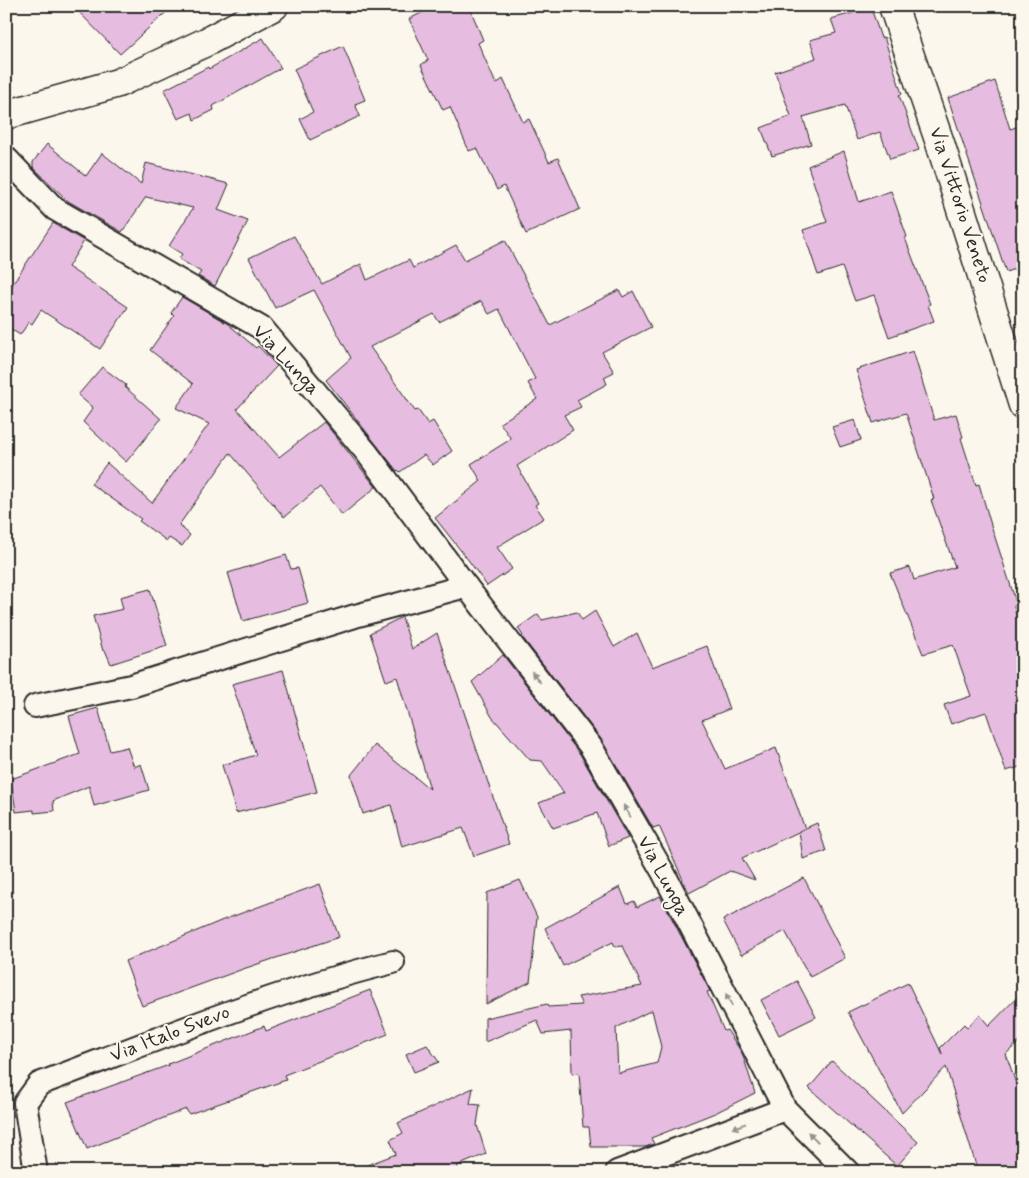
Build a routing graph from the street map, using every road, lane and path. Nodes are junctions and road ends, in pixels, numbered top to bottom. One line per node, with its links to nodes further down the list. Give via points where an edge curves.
1 (274, 6): 3 (main road, via 118,83)
2 (893, 6): 5 (main road, Via Vittorio Veneto)
3 (6, 115)
4 (6, 158): 6 (street, Via Lunga, via 55,209 263,329 367,453)
5 (1023, 405)
6 (466, 586): 7 (street, via 355,616 131,686); 9 (street, Via Lunga, one-way to 6, via 663,872 590,747)
7 (36, 706)
8 (393, 962): 10 (street, Via Italo Svevo, via 336,976 233,1010 39,1084 25,1103)
9 (785, 1109): 11 (street, one-way to 11); 12 (street, Via Lunga, one-way to 9)
10 (36, 1172)
11 (617, 1172)
12 (848, 1172)

